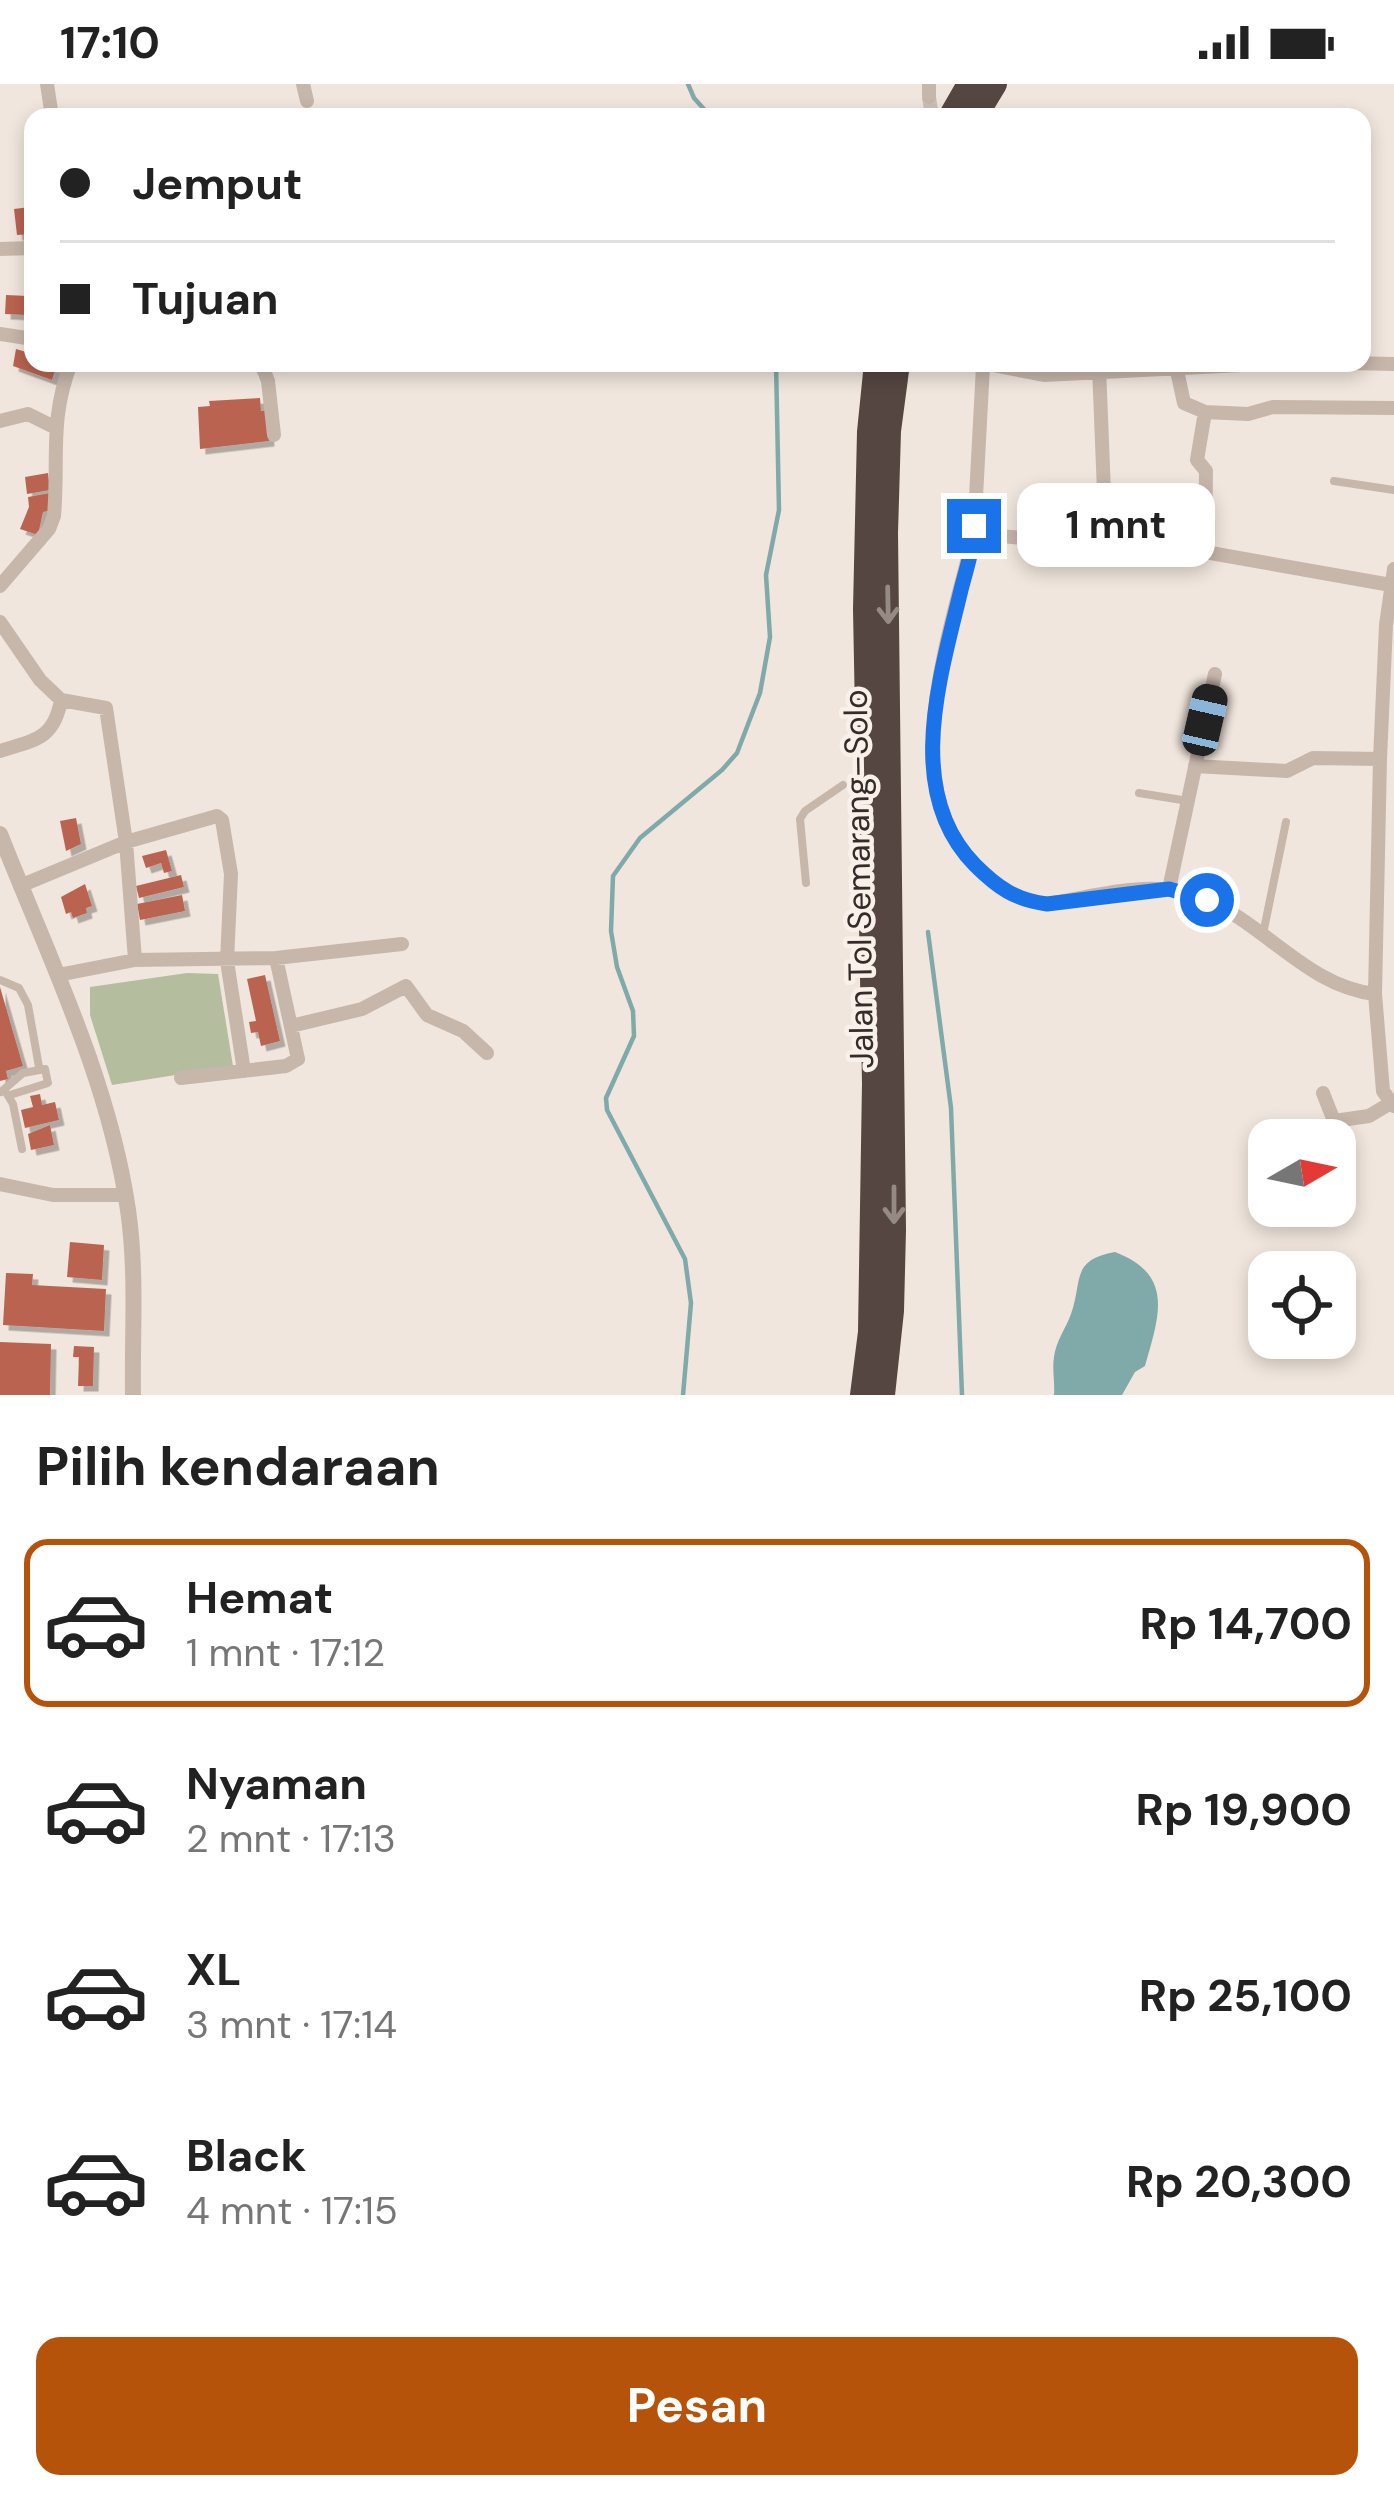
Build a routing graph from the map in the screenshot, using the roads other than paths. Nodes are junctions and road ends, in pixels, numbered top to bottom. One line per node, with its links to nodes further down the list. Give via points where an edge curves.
1 (304, 84): 2 (street)
2 (307, 101)
3 (67, 372): 15 (street)
4 (264, 372): 16 (street)
5 (875, 372): 67 (highway, Jalan Tol Semarang–Solo, via 865,609 874,1083)
6 (897, 372): 68 (highway, Jalan Tol Semarang–Solo, one-way to 68, via 886,533 894,1230)
7 (983, 372): 19 (street)
8 (1027, 372): 9 (street)
9 (1065, 372)
10 (1099, 372): 20 (street)
11 (1176, 372): 13 (street, via 1184,403)
12 (1394, 408): 13 (street)
13 (1205, 412): 21 (street, via 1197,460 1207,471)
14 (0, 421): 15 (street, via 28,414)
15 (54, 427): 23 (street, via 54,516)
16 (274, 436)
17 (1334, 481): 18 (lane)
18 (1394, 490)
19 (974, 534): 20 (street); 31 (street, via 934,706)
20 (1106, 542): 21 (street)
21 (1205, 552): 24 (street)
22 (1394, 569): 24 (street)
23 (0, 586)
24 (1391, 586): 29 (street)
25 (0, 622): 27 (street)
26 (1215, 674): 30 (street)
27 (61, 700): 28 (street, via 46,735); 38 (street, via 106,708)
28 (0, 751)
29 (1380, 759): 30 (street, via 1313,758 1287,771); 39 (street)
30 (1195, 766): 35 (street)
31 (936, 779): 32 (lane); 42 (street, via 948,832 1002,890 1047,904)
32 (919, 781)
33 (843, 785): 40 (lane, via 800,819)
34 (1139, 793): 35 (lane)
35 (1190, 802): 42 (street)
36 (1286, 822): 43 (lane)
37 (0, 834): 41 (street)
38 (126, 842): 41 (street); 48 (street); 49 (street, via 210,815 222,820 231,874)
39 (1386, 848): 44 (street)
40 (806, 884)
41 (20, 886): 50 (street)
42 (1169, 889): 43 (street, via 1207,900)
43 (1263, 935): 52 (street, via 1324,979)
44 (1377, 940): 45 (street); 52 (street)
45 (1394, 942)
46 (402, 944): 47 (street)
47 (275, 958): 49 (street); 53 (street)
48 (135, 961): 49 (street); 50 (street)
49 (227, 961): 56 (street)
50 (58, 975): 65 (street)
51 (0, 980): 55 (lane, via 20,988 28,1005)
52 (1375, 994): 60 (street, via 1383,1091)
53 (291, 1026): 54 (street, via 362,1010 406,986 427,1015); 56 (street, via 294,1064)
54 (487, 1053)
55 (39, 1067): 58 (lane); 58 (lane, via 48,1083)
56 (244, 1071): 57 (street)
57 (181, 1078)
58 (4, 1093): 63 (lane)
59 (1323, 1093): 61 (street)
60 (1392, 1105): 62 (street)
61 (1333, 1119)
62 (1348, 1119)
63 (22, 1149)
64 (0, 1184): 65 (street, via 53,1195)
65 (125, 1195): 66 (street)
66 (133, 1395)
67 (862, 1395)
68 (883, 1395)

